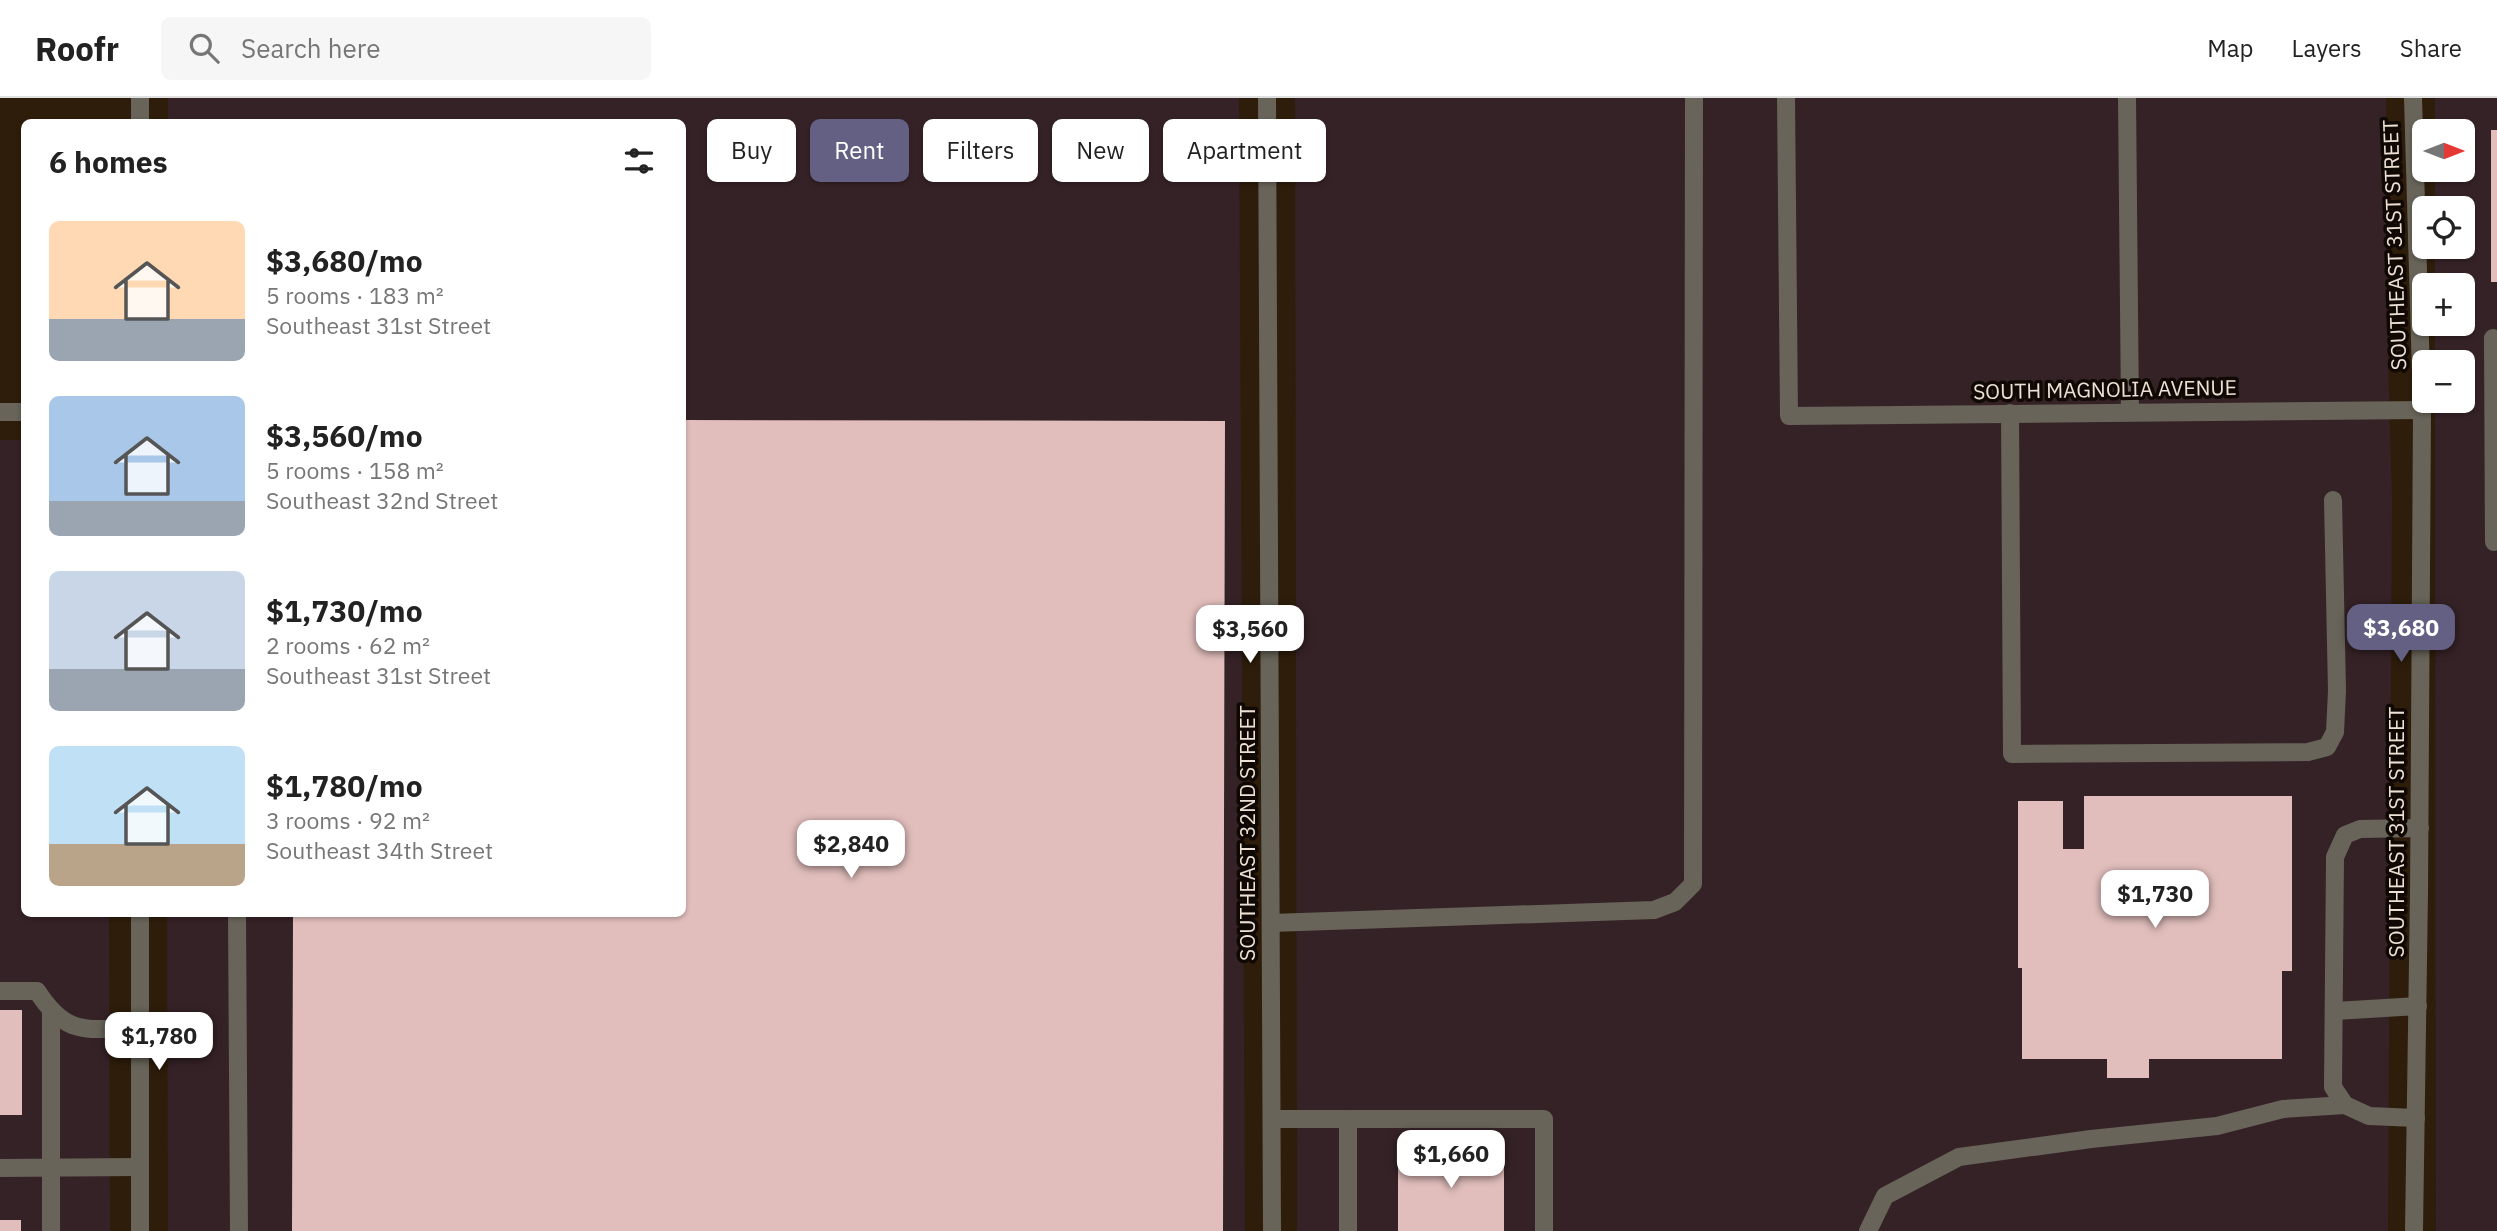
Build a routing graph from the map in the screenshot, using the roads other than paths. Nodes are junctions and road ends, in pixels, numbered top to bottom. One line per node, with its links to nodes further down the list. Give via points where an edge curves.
1 (140, 98): 7 (street)
2 (1267, 98): 21 (street, SOUTHEAST 32ND STREET)
3 (1694, 98): 21 (street, via 1693,884 1675,902 1654,910)
4 (1786, 98): 14 (street, SOUTH MAGNOLIA AVENUE, via 1789,416)
5 (2127, 98): 13 (street)
6 (2413, 98): 9 (street, SOUTHEAST 31ST STREET)
7 (140, 119)
8 (2493, 338): 17 (street)
9 (2420, 350)
10 (2412, 410): 13 (street, SOUTH MAGNOLIA AVENUE)
11 (0, 412): 12 (street)
12 (21, 412)
13 (2130, 412): 14 (street, SOUTH MAGNOLIA AVENUE)
14 (2010, 413): 16 (street, via 2012,754 2308,752 2327,747 2335,732 2337,691)
15 (2422, 413): 18 (street, SOUTHEAST 31ST STREET)
16 (2333, 500)
17 (2494, 542)
18 (2420, 828): 23 (street, SOUTHEAST 31ST STREET); 24 (street, via 2360,829 2345,835 2335,857)
19 (140, 917): 26 (street)
20 (237, 917): 36 (street)
21 (1270, 923): 29 (street, SOUTHEAST 32ND STREET)
22 (0, 991): 25 (street, via 37,991)
23 (2418, 1006): 24 (street); 28 (street, SOUTHEAST 31ST STREET)
24 (2335, 1011): 27 (street, via 2333,1087)
25 (51, 1013): 26 (street, via 75,1028); 33 (street)
26 (140, 1028): 31 (street)
27 (2345, 1105): 28 (street, via 2369,1116); 40 (street, via 2283,1109 2217,1126 1959,1157 1885,1196)
28 (2416, 1118): 41 (street, SOUTHEAST 31ST STREET)
29 (1272, 1119): 30 (street); 37 (street, SOUTHEAST 32ND STREET)
30 (1348, 1119): 38 (street); 39 (street, via 1544,1119)
31 (140, 1167): 33 (street); 35 (street)
32 (0, 1168): 33 (street)
33 (52, 1168): 34 (street)
34 (51, 1231)
35 (140, 1231)
36 (239, 1231)
37 (1272, 1231)
38 (1348, 1231)
39 (1544, 1231)
40 (1868, 1231)
41 (2414, 1231)

